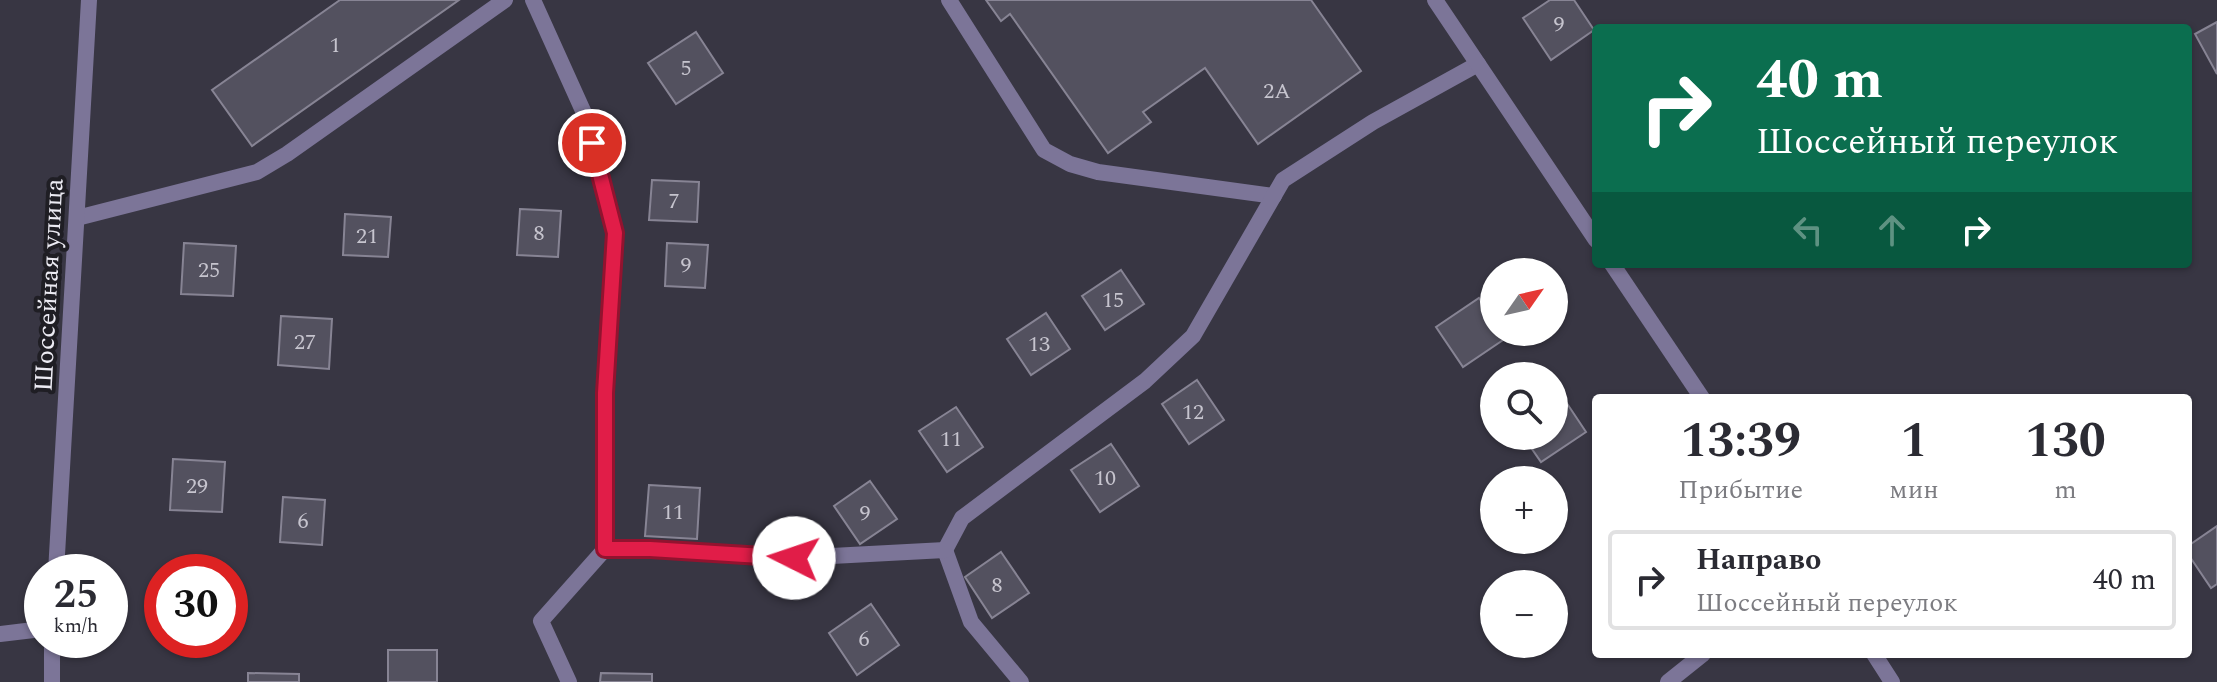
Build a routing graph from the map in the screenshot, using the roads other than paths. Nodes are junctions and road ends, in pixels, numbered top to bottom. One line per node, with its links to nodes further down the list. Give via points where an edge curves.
1 (89, 0): 8 (street, Шоссейная улица)
2 (505, 0): 8 (street, via 257,172)
3 (533, 0): 12 (street, via 584,113 615,233 605,393)
4 (949, 0): 7 (street, via 1044,150 1098,172)
5 (1435, 0): 6 (street)
6 (1478, 64): 7 (street, via 1360,130 1283,180); 9 (street)
7 (1274, 196): 13 (street, via 1193,336 1145,381 962,518)
8 (77, 218): 14 (street, Шоссейная улица)
9 (1592, 234)
10 (1615, 268): 11 (street)
11 (1699, 394)
12 (605, 549): 13 (street, via 794,558); 21 (street, via 541,621)
13 (945, 550): 22 (street, via 971,622)
14 (57, 554)
15 (24, 631): 16 (street)
16 (0, 634)
17 (52, 658): 20 (street)
18 (1698, 658): 23 (street)
19 (1877, 658): 24 (street)
20 (52, 682)
21 (569, 682)
22 (1021, 682)
23 (1668, 682)
24 (1892, 682)

